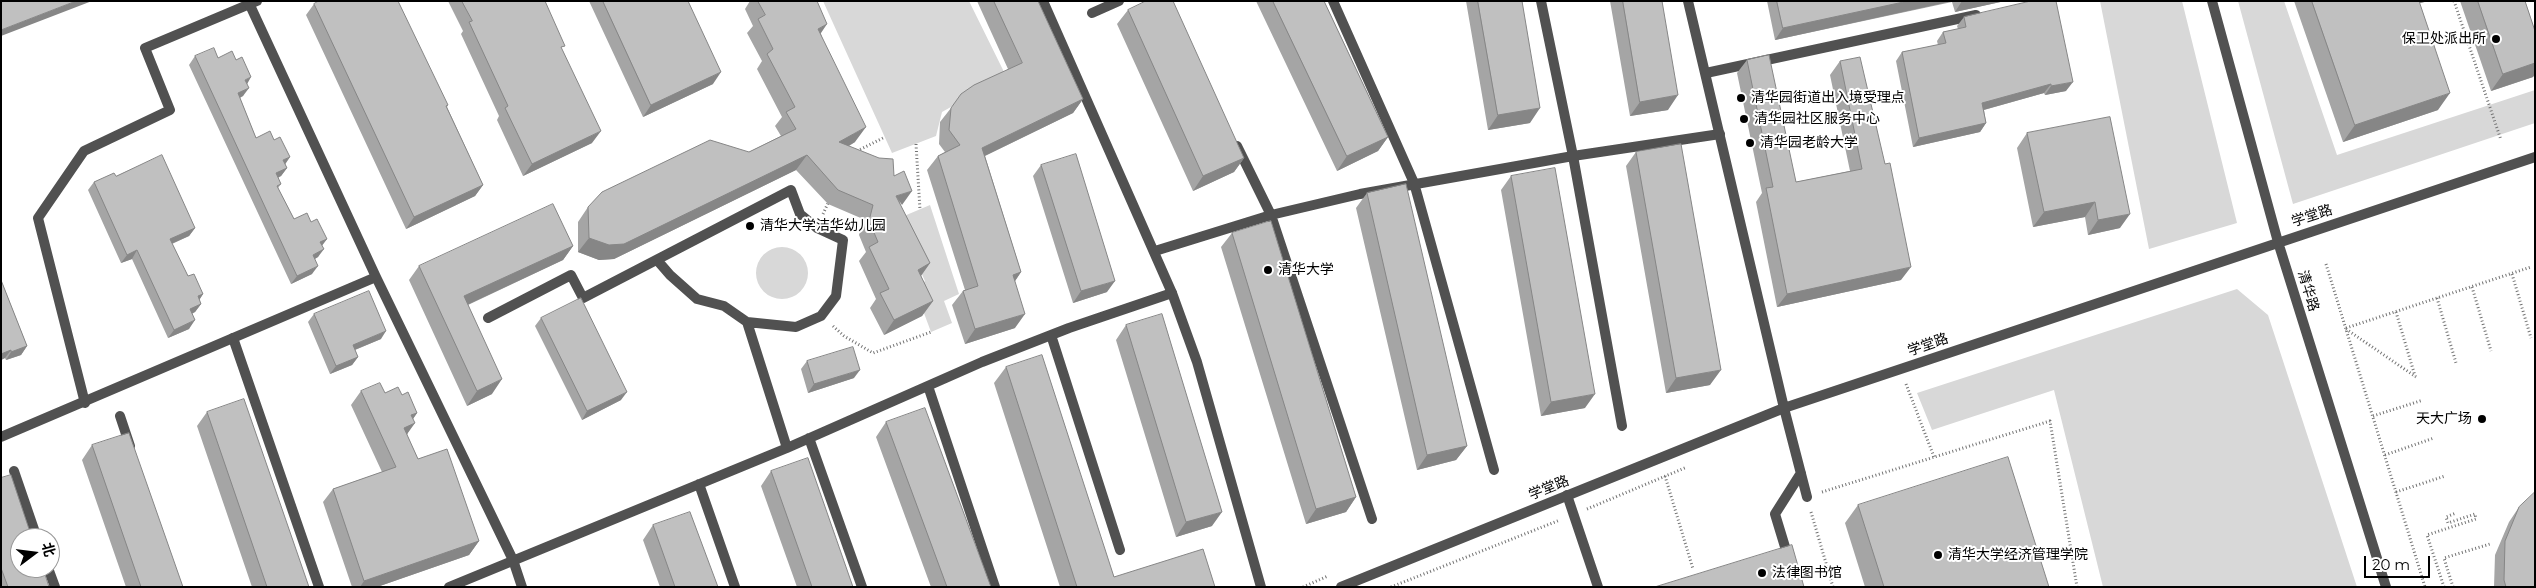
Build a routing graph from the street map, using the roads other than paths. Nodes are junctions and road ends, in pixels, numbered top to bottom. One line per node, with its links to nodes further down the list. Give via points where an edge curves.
1 (1043, 1): 18 (street)
2 (1119, 1): 9 (street)
3 (1333, 1): 15 (street)
4 (1541, 1): 13 (street)
5 (1688, 1): 10 (street)
6 (2212, 1): 17 (street, 清华路)
7 (252, 2): 20 (street); 27 (street, via 145,48 170,110 84,151 38,218)
8 (1991, 12): 10 (street)
9 (1092, 13)
10 (1706, 72): 11 (street)
11 (1720, 134): 13 (street); 28 (street)
12 (1231, 135): 16 (street)
13 (1573, 156): 15 (street); 30 (street)
14 (2535, 157): 17 (street, 学堂路)
15 (1414, 183): 16 (street); 35 (street)
16 (1271, 215): 18 (street); 41 (street)
17 (2278, 242): 28 (street, 学堂路); 55 (street, 清华路)
18 (1156, 251): 21 (street)
19 (657, 260): 22 (street, via 583,298 572,275); 23 (street, via 697,299 724,306); 23 (street, via 791,190 800,214 817,228 843,240 836,296 821,316 796,327)
20 (376, 277): 25 (street); 44 (street)
21 (1172, 293): 24 (street); 52 (street, via 1197,362)
22 (488, 318)
23 (747, 322): 33 (street)
24 (1051, 335): 26 (street); 43 (street)
25 (233, 338): 27 (street); 46 (street)
26 (928, 386): 32 (street); 51 (street)
27 (85, 403): 31 (street)
28 (1784, 408): 37 (street); 39 (street, 学堂路)
29 (120, 416): 34 (street)
30 (1622, 426)
31 (1, 437)
32 (809, 438): 33 (street); 50 (street)
33 (787, 448): 38 (street)
34 (135, 461)
35 (1494, 470)
36 (14, 471): 42 (street)
37 (1801, 472): 40 (street); 45 (street, via 1775,514)
38 (700, 484): 44 (street); 49 (street)
39 (1567, 495): 53 (street, 学堂路); 54 (street)
40 (1807, 497)
41 (1372, 519)
42 (34, 528)
43 (1120, 550)
44 (513, 560): 47 (street); 48 (street)
45 (1792, 568)
46 (319, 587)
47 (449, 587)
48 (522, 587)
49 (735, 587)
50 (862, 587)
51 (995, 587)
52 (1261, 587)
53 (1341, 587)
54 (1598, 587)
55 (2386, 587)

